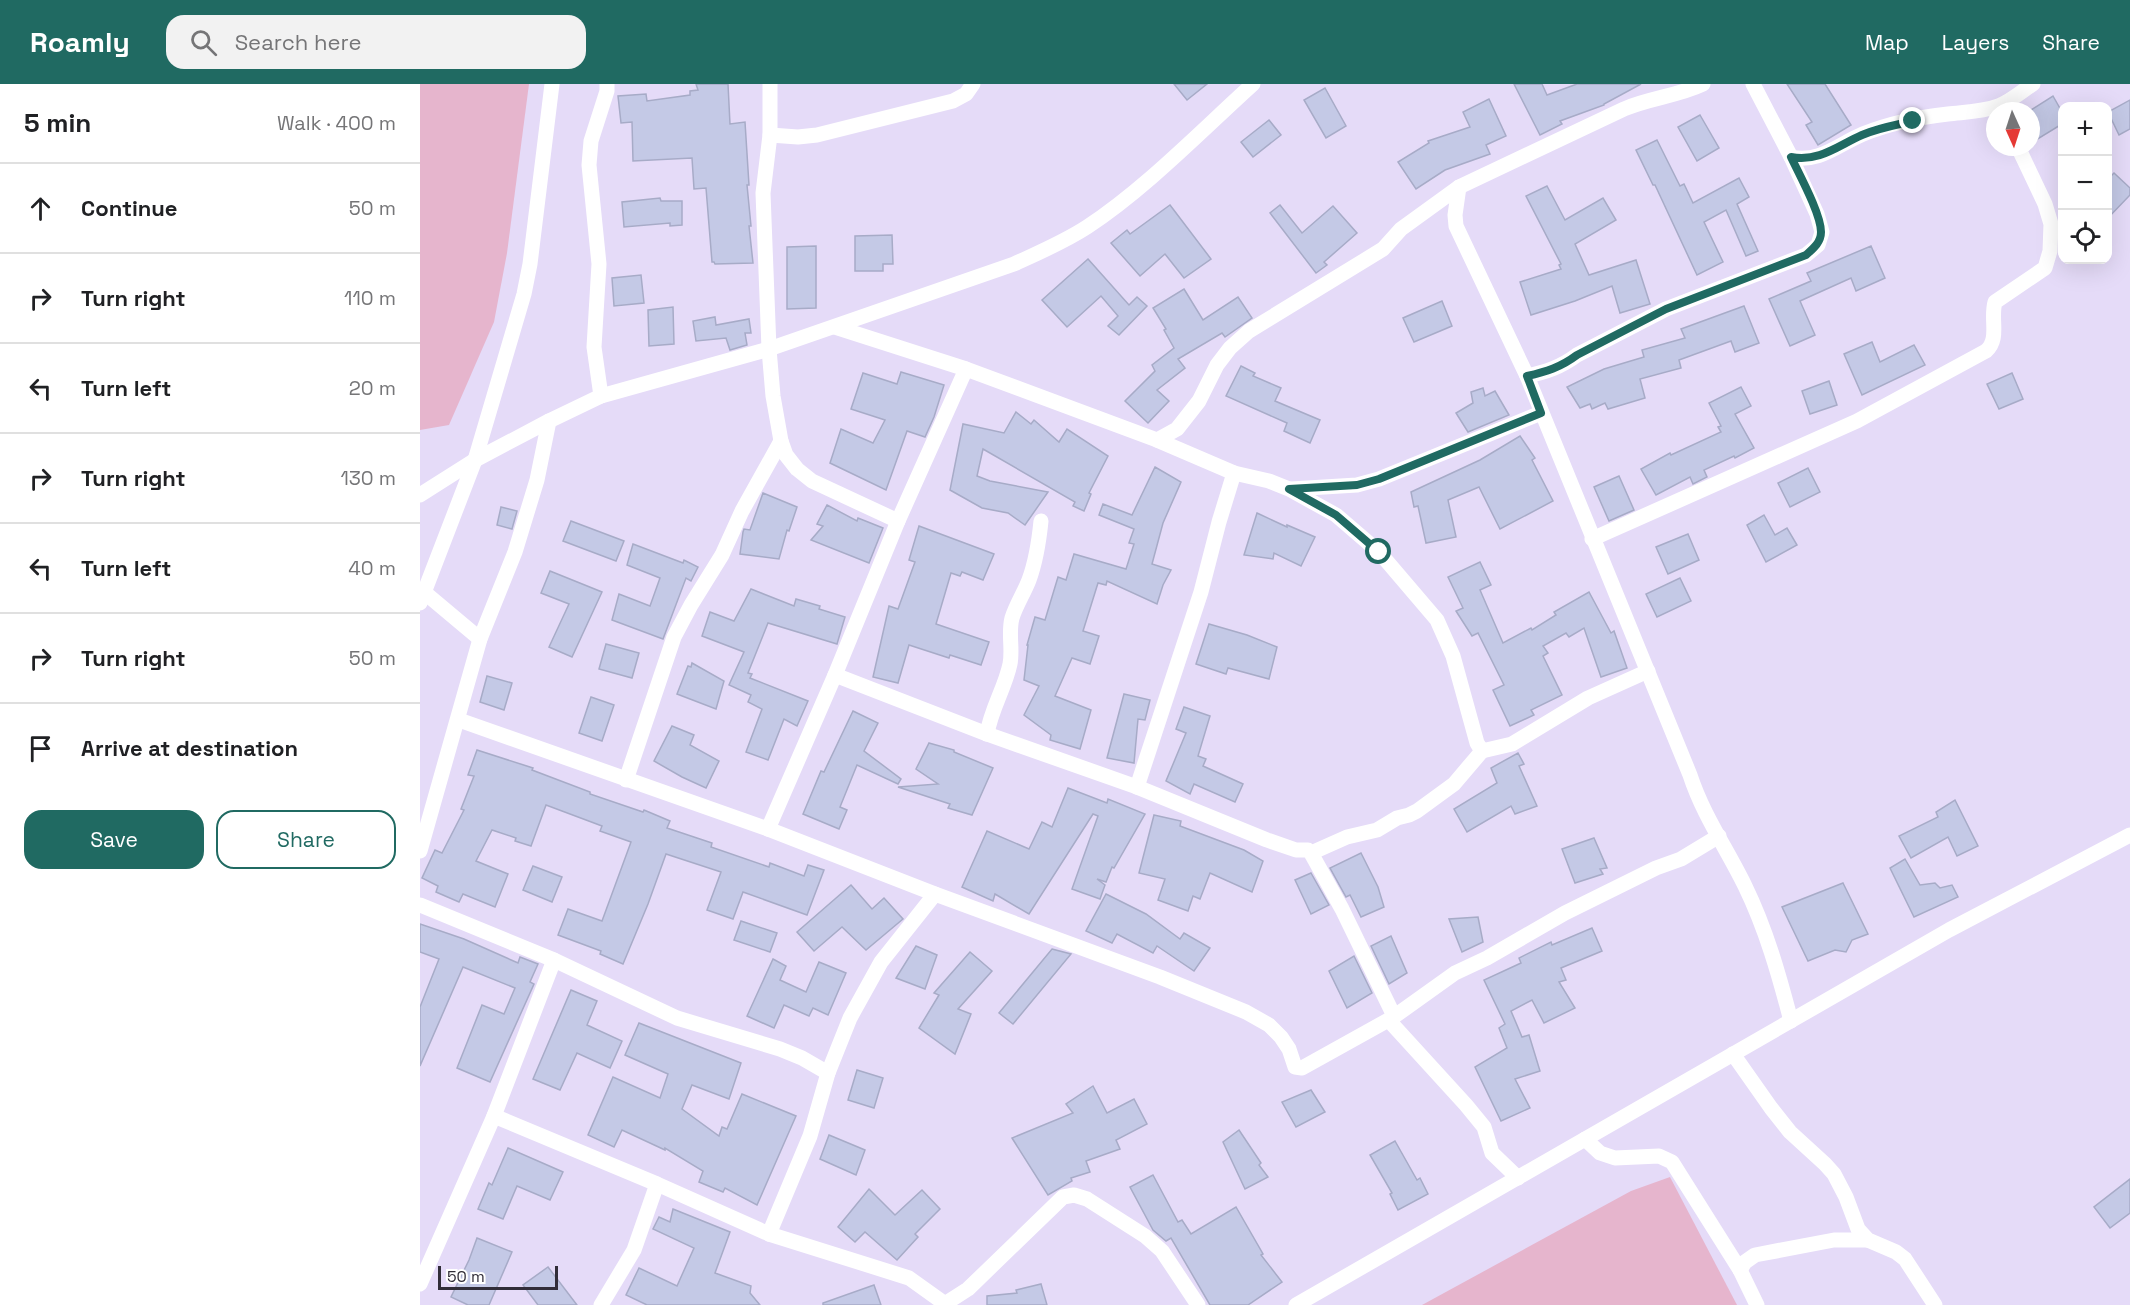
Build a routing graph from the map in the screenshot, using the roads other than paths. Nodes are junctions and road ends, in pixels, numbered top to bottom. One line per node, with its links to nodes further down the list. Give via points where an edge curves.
1 (551, 84): 24 (street, via 524,294)
2 (607, 84): 19 (street, via 591,141 589,165 599,264 594,347)
3 (771, 84): 11 (street)
4 (973, 84): 11 (street, via 966,94 953,101 817,135)
5 (1253, 84): 15 (street, via 1086,228 1014,264)
6 (1703, 84): 14 (street, via 1624,109)
7 (1753, 84): 13 (street)
8 (2032, 84): 9 (street)
9 (2010, 102)
10 (1986, 110): 13 (street, via 1930,116 1863,134 1814,158)
11 (770, 135): 16 (street, via 763,194)
12 (2022, 156): 30 (street, via 2051,224 2050,251 2045,268 1995,302 1992,346 1857,421)
13 (1791, 157): 18 (street, via 1821,232 1818,245 1806,255 1666,309 1564,365)
14 (1459, 187): 18 (street, via 1456,226); 23 (street, via 1401,229 1383,249 1249,331 1217,365 1199,401 1177,429)
15 (836, 327): 16 (street); 17 (street)
16 (769, 350): 19 (street); 22 (street)
17 (966, 369): 23 (street); 28 (street)
18 (1527, 376): 20 (street)
19 (601, 396): 21 (street)
20 (1541, 413): 26 (street, via 1379,479 1348,486); 30 (street)
21 (549, 421): 24 (street); 32 (street, via 537,480 515,552)
22 (781, 441): 28 (street, via 797,469 812,481); 38 (street, via 674,637)
23 (1157, 441): 25 (street)
24 (475, 460): 27 (street); 31 (street)
25 (1234, 473): 26 (street); 39 (street, via 1201,592)
26 (1289, 489): 37 (street, via 1336,515 1369,542 1437,620 1453,656)
27 (420, 495)
28 (898, 521): 34 (street)
29 (1041, 521): 36 (street, via 1029,578 1012,615 1008,674)
30 (1592, 539): 33 (street)
31 (422, 598): 32 (street)
32 (480, 639): 35 (street)
33 (1648, 672): 37 (street, via 1588,698 1512,744); 42 (street, via 1700,804)
34 (835, 675): 36 (street); 40 (street)
35 (459, 720): 38 (street); 43 (street)
36 (987, 734): 39 (street)
37 (1482, 751): 44 (street, via 1454,784 1417,811)
38 (626, 780): 40 (street)
39 (1137, 787): 44 (street)
40 (768, 829): 45 (street)
41 (2130, 835): 49 (street, via 1949,930)
42 (1719, 836): 48 (street, via 1455,973); 49 (street, via 1747,889 1774,956)
43 (420, 851)
44 (1311, 854): 48 (street)
45 (935, 894): 48 (street, via 1246,1012 1269,1024 1289,1049 1295,1067 1302,1068); 51 (street, via 881,962 850,1018)
46 (420, 904): 47 (street)
47 (554, 960): 51 (street, via 677,1018 780,1048); 52 (street)
48 (1393, 1017): 54 (street, via 1393,1025 1484,1127 1492,1153)
49 (1791, 1021): 50 (street)
50 (1733, 1054): 53 (street); 57 (street, via 1790,1132 1834,1174 1858,1229)
51 (828, 1073): 56 (street, via 810,1137)
52 (494, 1116): 55 (street); 59 (street)
53 (1585, 1139): 54 (street); 58 (street, via 1600,1153 1615,1158 1659,1156 1672,1162)
54 (1518, 1178): 63 (street)
55 (657, 1184): 56 (street); 61 (street, via 634,1250)
56 (769, 1234): 60 (street, via 909,1278)
57 (1868, 1240): 58 (street, via 1834,1240 1755,1255); 65 (street, via 1905,1259)
58 (1740, 1270): 64 (street)
59 (420, 1284)
60 (943, 1304): 62 (street, via 968,1289 1063,1197 1074,1195 1087,1199 1162,1251)
61 (601, 1305)
62 (1198, 1305)
63 (1296, 1305)
64 (1756, 1305)
65 (1935, 1305)

